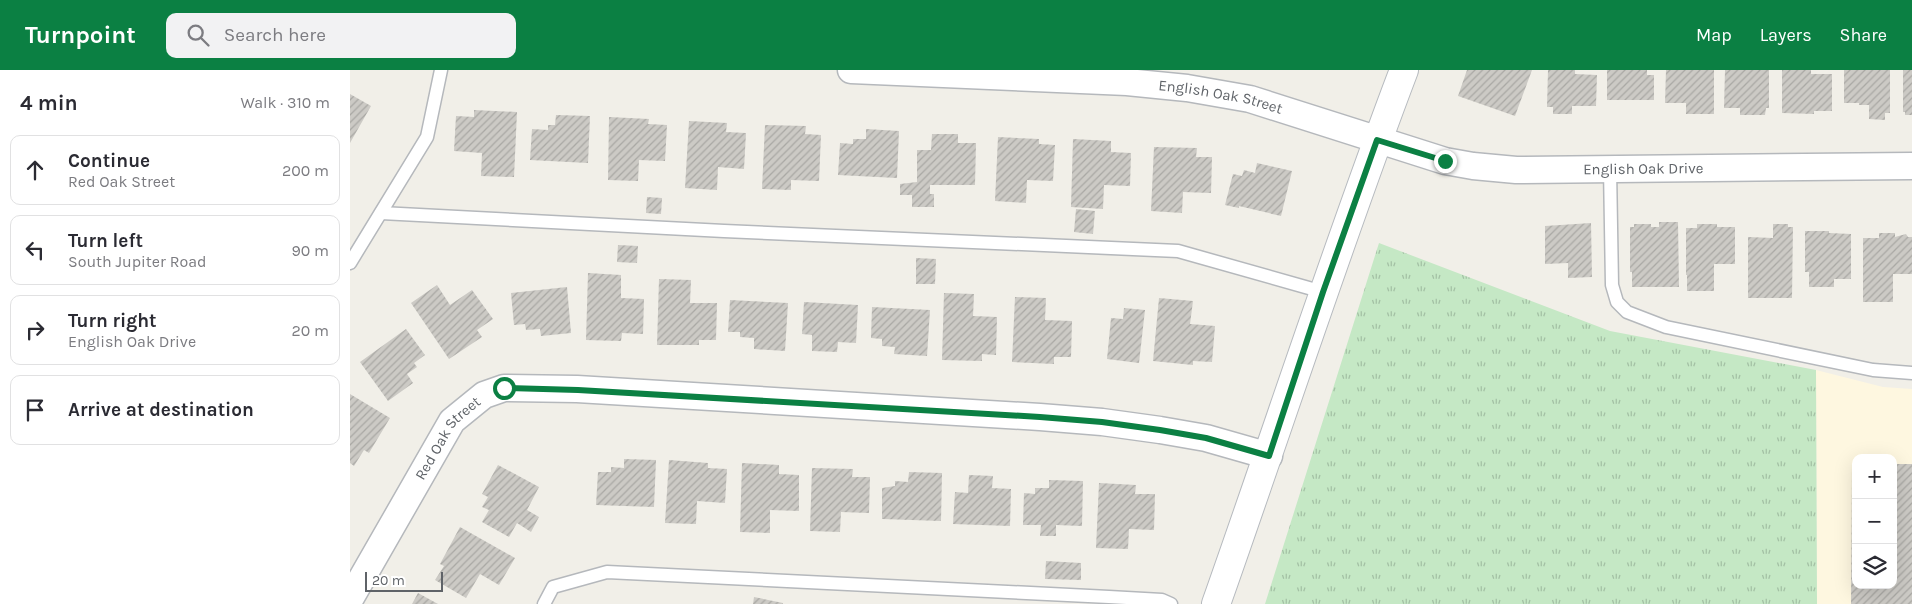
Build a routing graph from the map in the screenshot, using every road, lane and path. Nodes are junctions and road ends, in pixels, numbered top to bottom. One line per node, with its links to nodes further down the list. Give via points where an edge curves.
1 (441, 70): 7 (lane, via 427,137)
2 (851, 70): 4 (street, English Oak Street, via 1127,82 1187,88 1250,99)
3 (1404, 70): 4 (street)
4 (1377, 140): 6 (street, English Oak Drive, via 1473,166 1516,170); 9 (street)
5 (1912, 166): 6 (street, English Oak Drive)
6 (1610, 168): 10 (lane, via 1612,285 1617,302 1627,312 1666,327 1873,370)
7 (381, 213): 8 (lane); 9 (lane, via 1178,251)
8 (350, 263)
9 (1323, 292): 11 (street)
10 (1912, 373)
11 (1269, 456): 12 (street, Red Oak Street, via 1206,438 1058,418 504,388 484,395 452,421); 15 (street)
12 (350, 599)
13 (544, 604): 14 (lane, via 554,587 606,572 1162,600)
14 (1171, 604)
15 (1216, 604)

